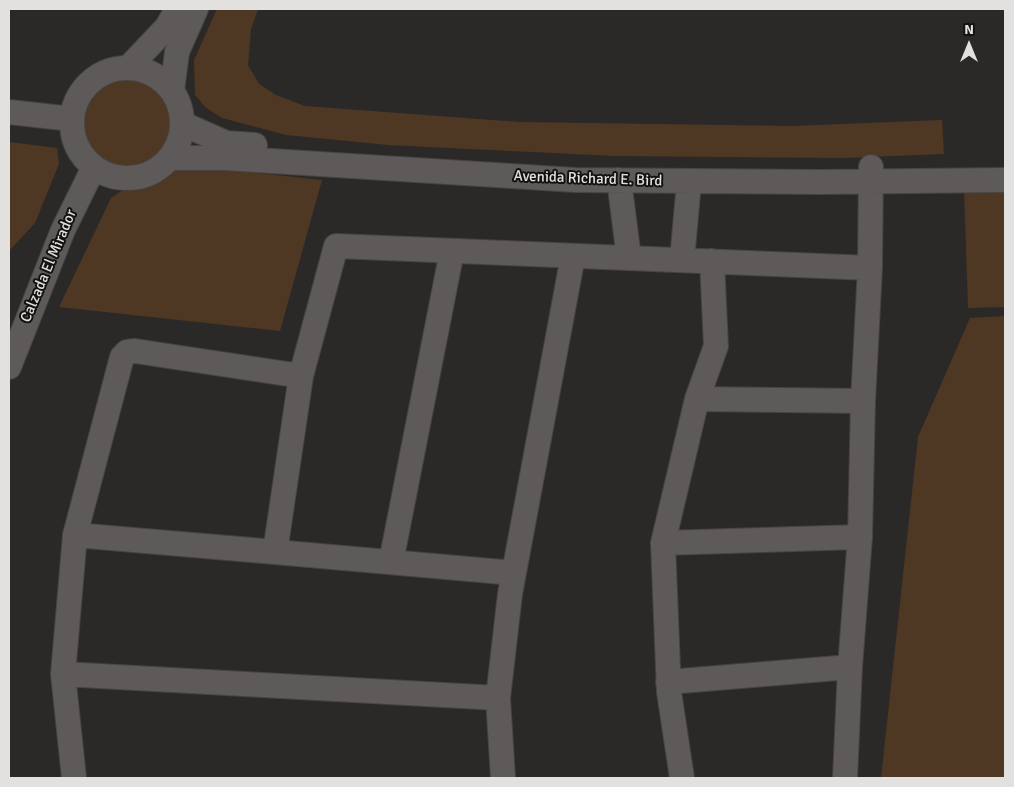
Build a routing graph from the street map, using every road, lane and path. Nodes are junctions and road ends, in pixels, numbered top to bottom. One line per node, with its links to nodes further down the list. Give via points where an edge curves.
1 (177, 9): 3 (street, via 167,28)
2 (196, 9): 4 (street, via 177,52)
3 (129, 67): 4 (street, via 159,77); 6 (street, via 108,71 87,84 77,100)
4 (172, 91): 7 (street, via 181,108)
5 (9, 112): 6 (street)
6 (72, 119): 10 (street, via 74,141)
7 (183, 124): 8 (street, via 178,146); 11 (street, Avenida Richard E. Bird, via 226,143 406,156)
8 (170, 158): 10 (street, via 148,175 134,178 120,178); 12 (street, Avenida Richard E. Bird, via 224,158 491,176)
9 (1005, 165): 11 (street, Avenida Richard E. Bird)
10 (94, 167): 21 (street, Calzada El Mirador, via 62,230)
11 (871, 175): 13 (street, Avenida Richard E. Bird); 14 (street, Avenida Richard E. Bird); 20 (street)
12 (619, 180): 14 (street, Avenida Richard E. Bird); 17 (street)
13 (1005, 180)
14 (688, 182): 18 (street)
15 (452, 251): 16 (street); 22 (street, via 336,246); 29 (street)
16 (574, 256): 17 (street); 30 (street)
17 (629, 258): 18 (street)
18 (682, 260): 19 (street)
19 (712, 261): 20 (street); 23 (street, via 716,346)
20 (870, 268): 24 (street)
21 (9, 366)
22 (301, 376): 25 (street, via 127,352 122,357); 28 (street)
23 (698, 399): 24 (street); 27 (street)
24 (862, 401): 26 (street)
25 (75, 535): 28 (street); 32 (street)
26 (860, 537): 27 (street); 31 (street)
27 (663, 542): 33 (street)
28 (275, 552): 29 (street)
29 (391, 562): 30 (street)
30 (514, 573): 34 (street)
31 (850, 667): 33 (street); 38 (street)
32 (63, 674): 34 (street); 35 (street)
33 (668, 682): 37 (street)
34 (498, 698): 36 (street)
35 (74, 778)
36 (503, 778)
37 (682, 778)
38 (845, 778)

